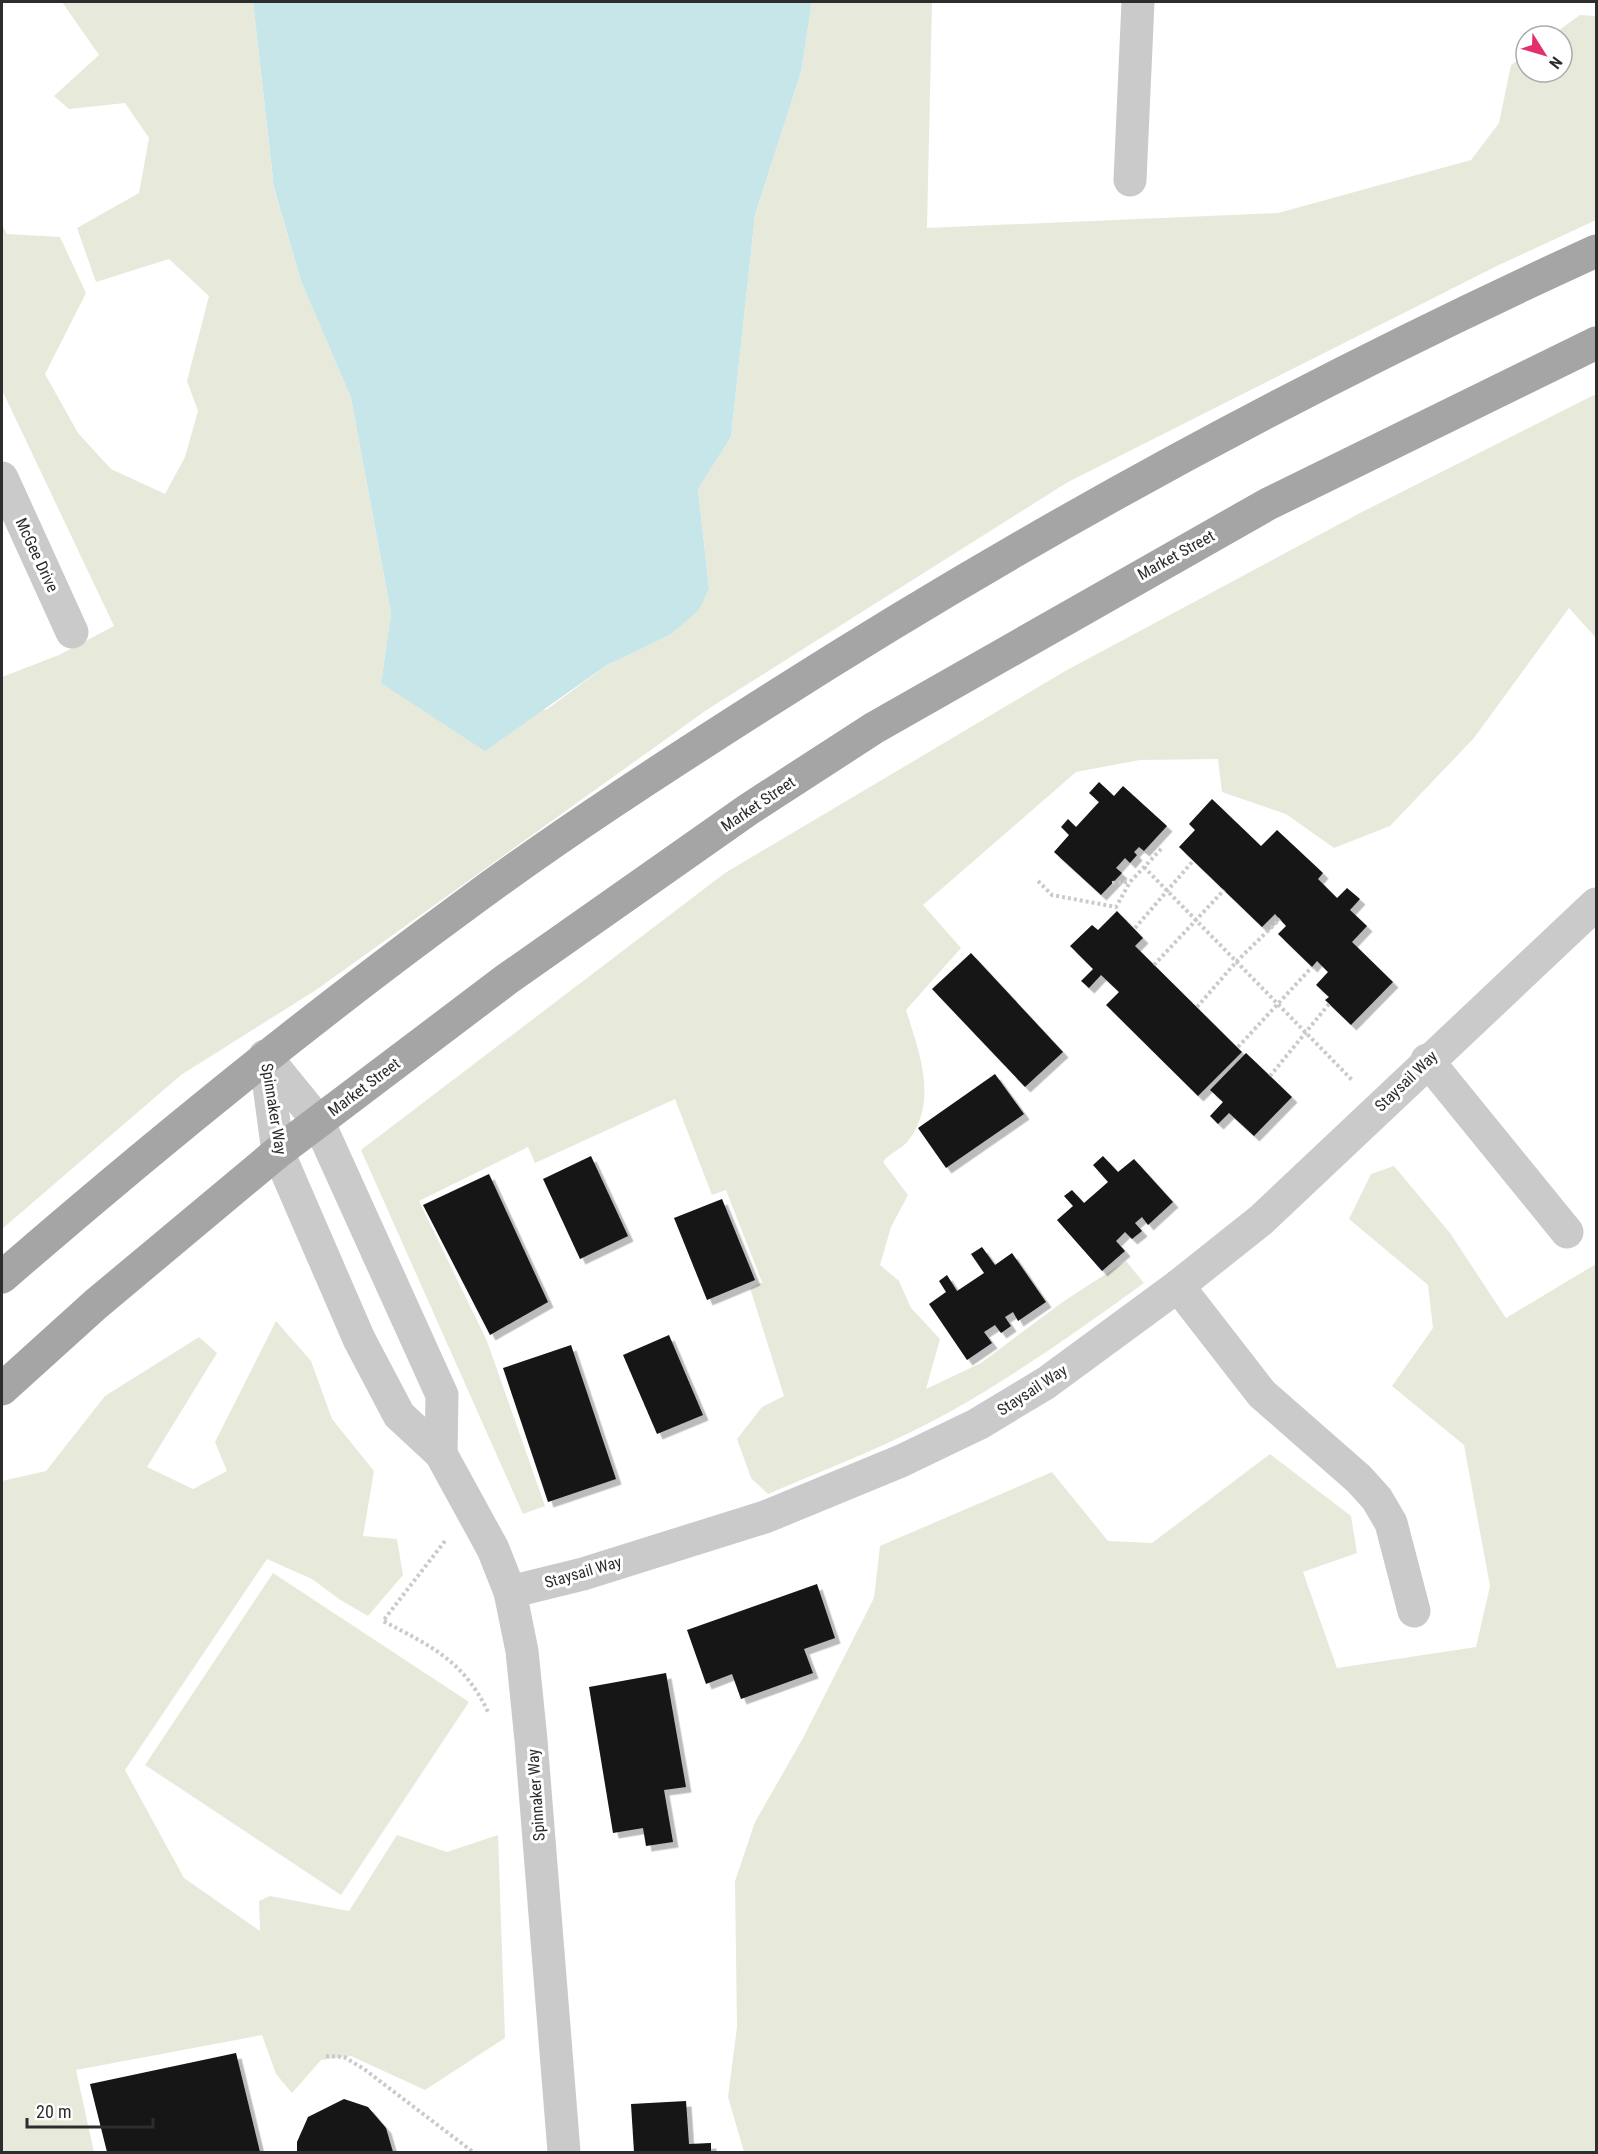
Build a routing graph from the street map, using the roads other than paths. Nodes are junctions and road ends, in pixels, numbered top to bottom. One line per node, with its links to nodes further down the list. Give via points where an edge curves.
1 (1138, 2): 2 (street)
2 (1130, 180)
3 (1596, 251): 8 (main road, via 1368,360 973,573 590,816 448,917)
4 (1596, 343): 10 (main road, Market Street, via 1268,504 874,728 626,894)
5 (2, 478): 6 (street, McGee Drive)
6 (72, 632)
7 (1596, 904): 9 (street, Staysail Way)
8 (265, 1056): 10 (street, Spinnaker Way); 11 (street, Spinnaker Way); 13 (main road)
9 (1427, 1060): 12 (street); 14 (street, Staysail Way, via 1261,1220)
10 (318, 1121): 11 (main road, Market Street); 16 (street, Spinnaker Way, via 442,1395)
11 (279, 1152): 15 (main road, Market Street, via 113,1289); 16 (street, Spinnaker Way, via 359,1339 399,1415)
12 (1567, 1232)
13 (2, 1277)
14 (1178, 1286): 17 (street, Staysail Way, via 1046,1383 978,1424 901,1461 765,1517 583,1574); 18 (street, via 1262,1394 1377,1499 1390,1523)
15 (2, 1389)
16 (441, 1454): 17 (street, Spinnaker Way, via 494,1550)
17 (510, 1592): 19 (street, Spinnaker Way, via 522,1652 531,1740)
18 (1414, 1611)
19 (564, 2152)

